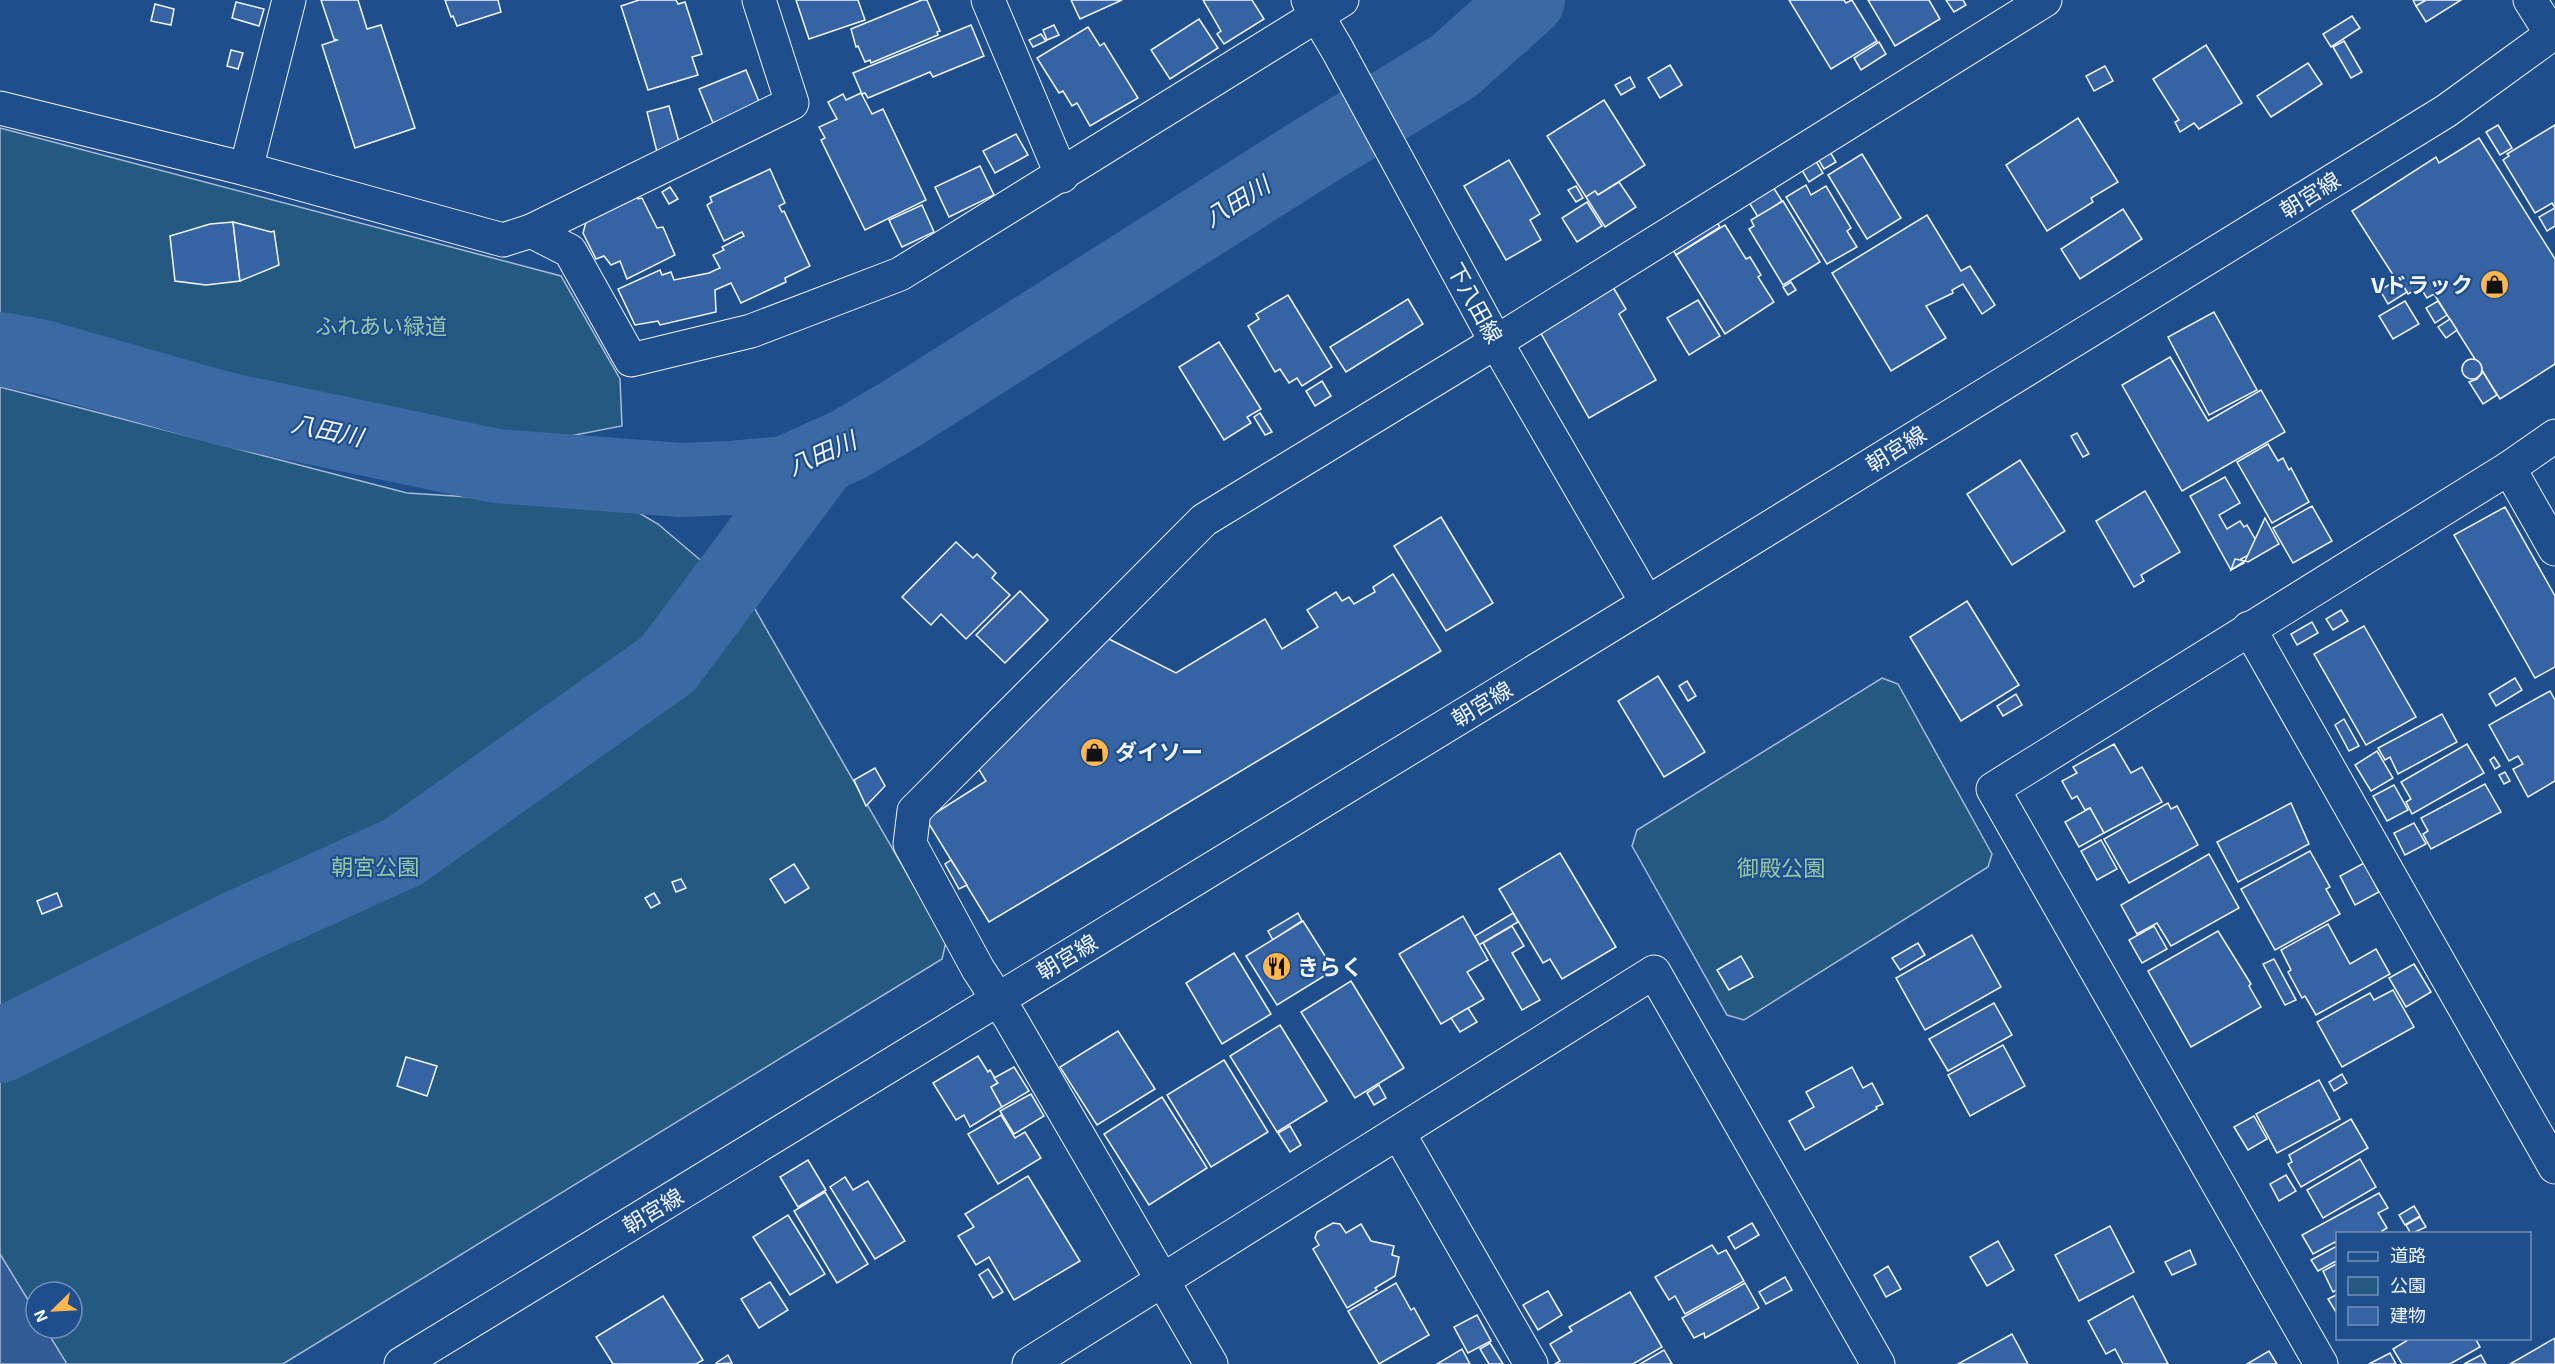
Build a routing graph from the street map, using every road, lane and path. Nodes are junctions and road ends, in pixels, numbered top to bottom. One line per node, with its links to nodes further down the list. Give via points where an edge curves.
1 (289, 0): 9 (street)
2 (759, 0): 11 (street, via 792,104)
3 (988, 0): 10 (street)
4 (2045, 0): 12 (street)
5 (2530, 0): 7 (street)
6 (1322, 5): 10 (street); 12 (street, 下八田線, via 1337,49)
7 (2554, 34): 16 (street, 朝宮線, via 2446,111)
8 (0, 108): 9 (street)
9 (246, 169): 11 (street, via 503,240)
10 (1062, 176): 11 (street, via 900,274 751,331 631,360 570,251)
11 (531, 231)
12 (1496, 342): 16 (street, 下八田線); 18 (street, via 1204,520 914,811 910,844)
13 (2555, 436): 14 (street)
14 (2509, 468): 15 (street); 17 (street)
15 (2555, 549)
16 (1647, 603): 18 (street, 朝宮線)
17 (2249, 628): 20 (street); 27 (street, via 1993,789)
18 (997, 1000): 21 (street); 22 (street, 朝宮線)
19 (1400, 1134): 21 (street); 25 (street); 26 (street, via 1654,972)
20 (2555, 1167)
21 (1163, 1282): 23 (street); 24 (street)
22 (401, 1364)
23 (1029, 1364)
24 (1210, 1364)
25 (1531, 1364)
26 (1878, 1364)
27 (2320, 1364)

